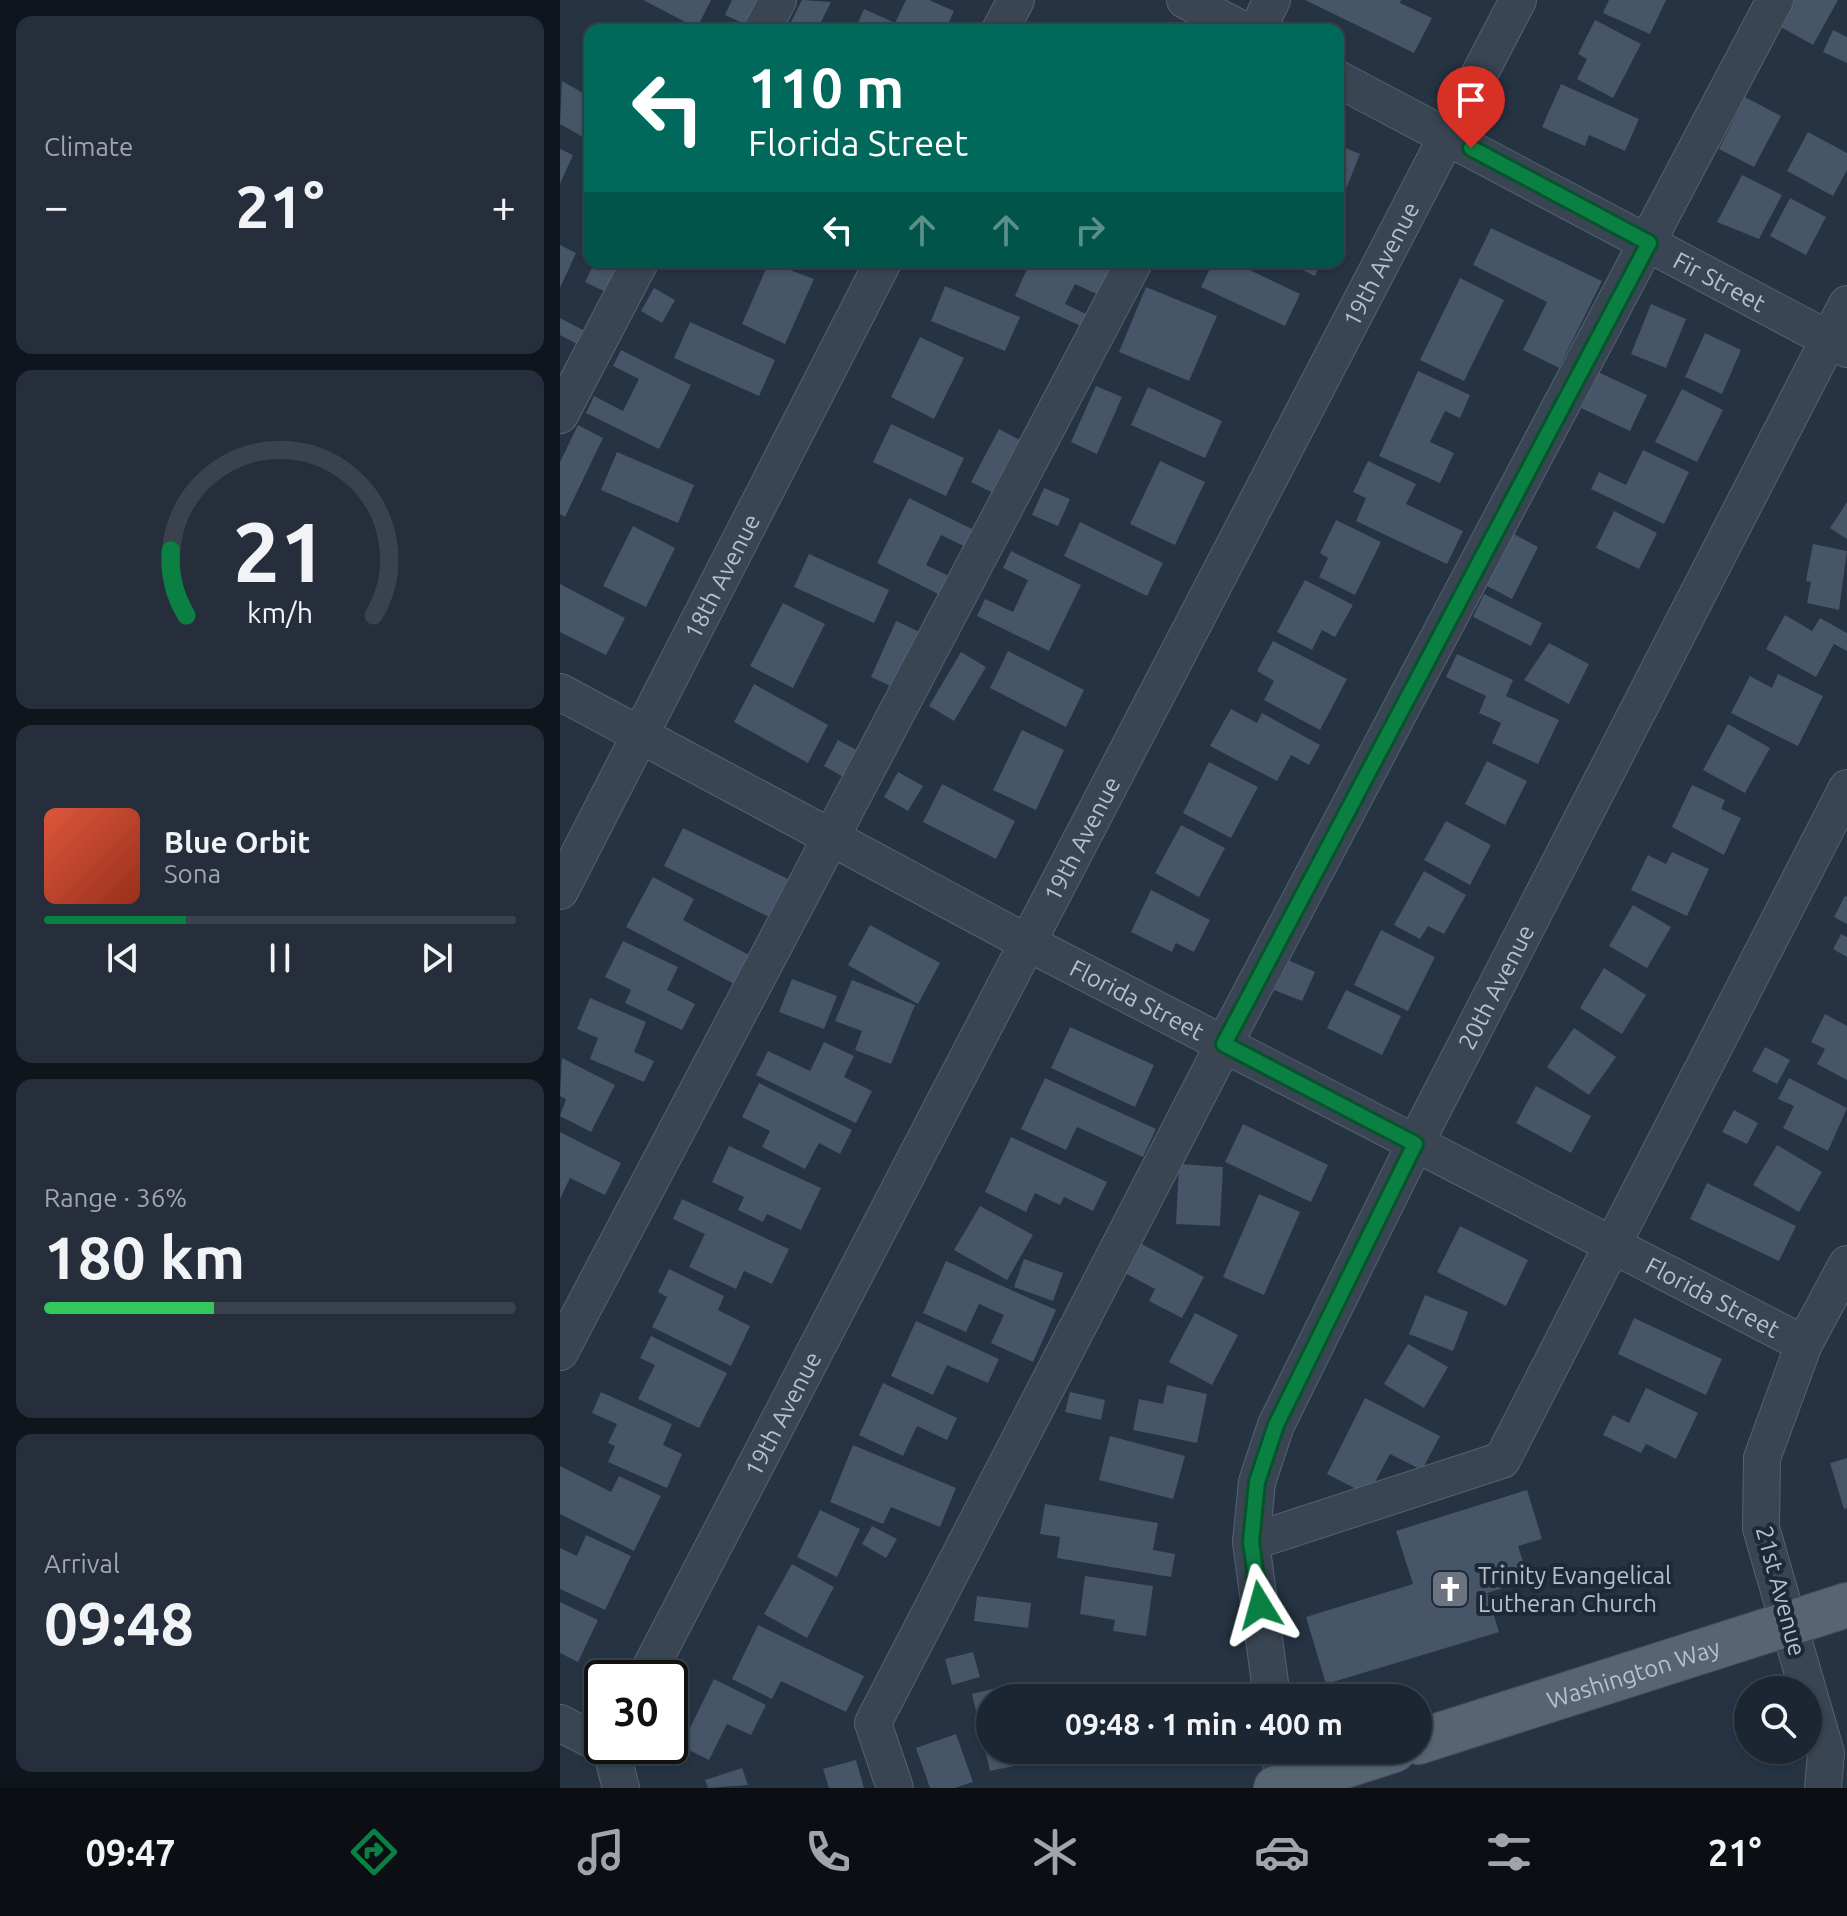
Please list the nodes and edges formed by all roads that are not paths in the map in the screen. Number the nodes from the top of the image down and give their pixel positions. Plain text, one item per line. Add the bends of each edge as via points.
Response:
1 (778, 0) edge
2 (1016, 0) edge
3 (1185, 0) edge
4 (1272, 0) edge
5 (1518, 0) edge
6 (1775, 0) edge
7 (765, 24) edge
8 (1003, 24) edge
9 (1231, 24) edge
10 (1260, 24) edge
11 (1344, 82) edge
12 (1446, 135) junction
13 (1649, 243) junction
14 (637, 268) edge
15 (880, 268) edge
16 (1131, 268) edge
17 (1847, 304) edge
18 (1838, 344) edge
19 (560, 415) edge
20 (560, 692) edge
21 (643, 735) junction
22 (1847, 788) edge
23 (831, 837) junction
24 (560, 891) edge
25 (1026, 942) junction
26 (1224, 1044) junction
27 (1415, 1144) junction
28 (1613, 1245) junction
29 (1847, 1264) edge
30 (1804, 1344) junction
31 (560, 1352) edge
32 (1251, 1542) junction
33 (1847, 1605) edge
34 (1787, 1623) junction
35 (654, 1660) edge
36 (1270, 1684) edge
37 (560, 1723) edge
38 (584, 1736) edge
39 (1432, 1737) edge
40 (612, 1764) edge
41 (1338, 1764) edge
42 (1281, 1778) edge
43 (621, 1788) edge
44 (895, 1788) edge
45 (1823, 1788) edge

1 - 7 street
2 - 8 street
3 - 9 street
4 - 10 street
5 - 12 street, 19th Avenue
6 - 13 street
11 - 12 street, Fir Street
12 - 13 street, Fir Street
12 - 25 street, 19th Avenue
13 - 18 street, Fir Street
13 - 26 street
14 - 19 street
15 - 21 street, 18th Avenue
16 - 23 street
17 - 18 street, 20th Avenue
18 - 27 street, 20th Avenue
20 - 21 street, Florida Street
21 - 23 street, Florida Street
21 - 24 street, 18th Avenue
22 - 28 street
23 - 25 street, Florida Street
23 - 31 street
25 - 26 street, Florida Street
25 - 35 street, 19th Avenue
26 - 27 street, Florida Street
26 - 44 street via 873,1723
27 - 28 street, Florida Street
27 - 32 street, 20th Avenue via 1276,1425 1257,1482
28 - 30 street, Florida Street
28 - 32 street via 1502,1460
29 - 30 street, 21st Avenue
30 - 34 street, 21st Avenue via 1762,1458 1761,1528
32 - 36 street, 20th Avenue
33 - 34 main road, Washington Way
34 - 39 main road, Washington Way
34 - 45 street, 21st Avenue via 1826,1753
37 - 38 street
40 - 43 street
41 - 42 main road

